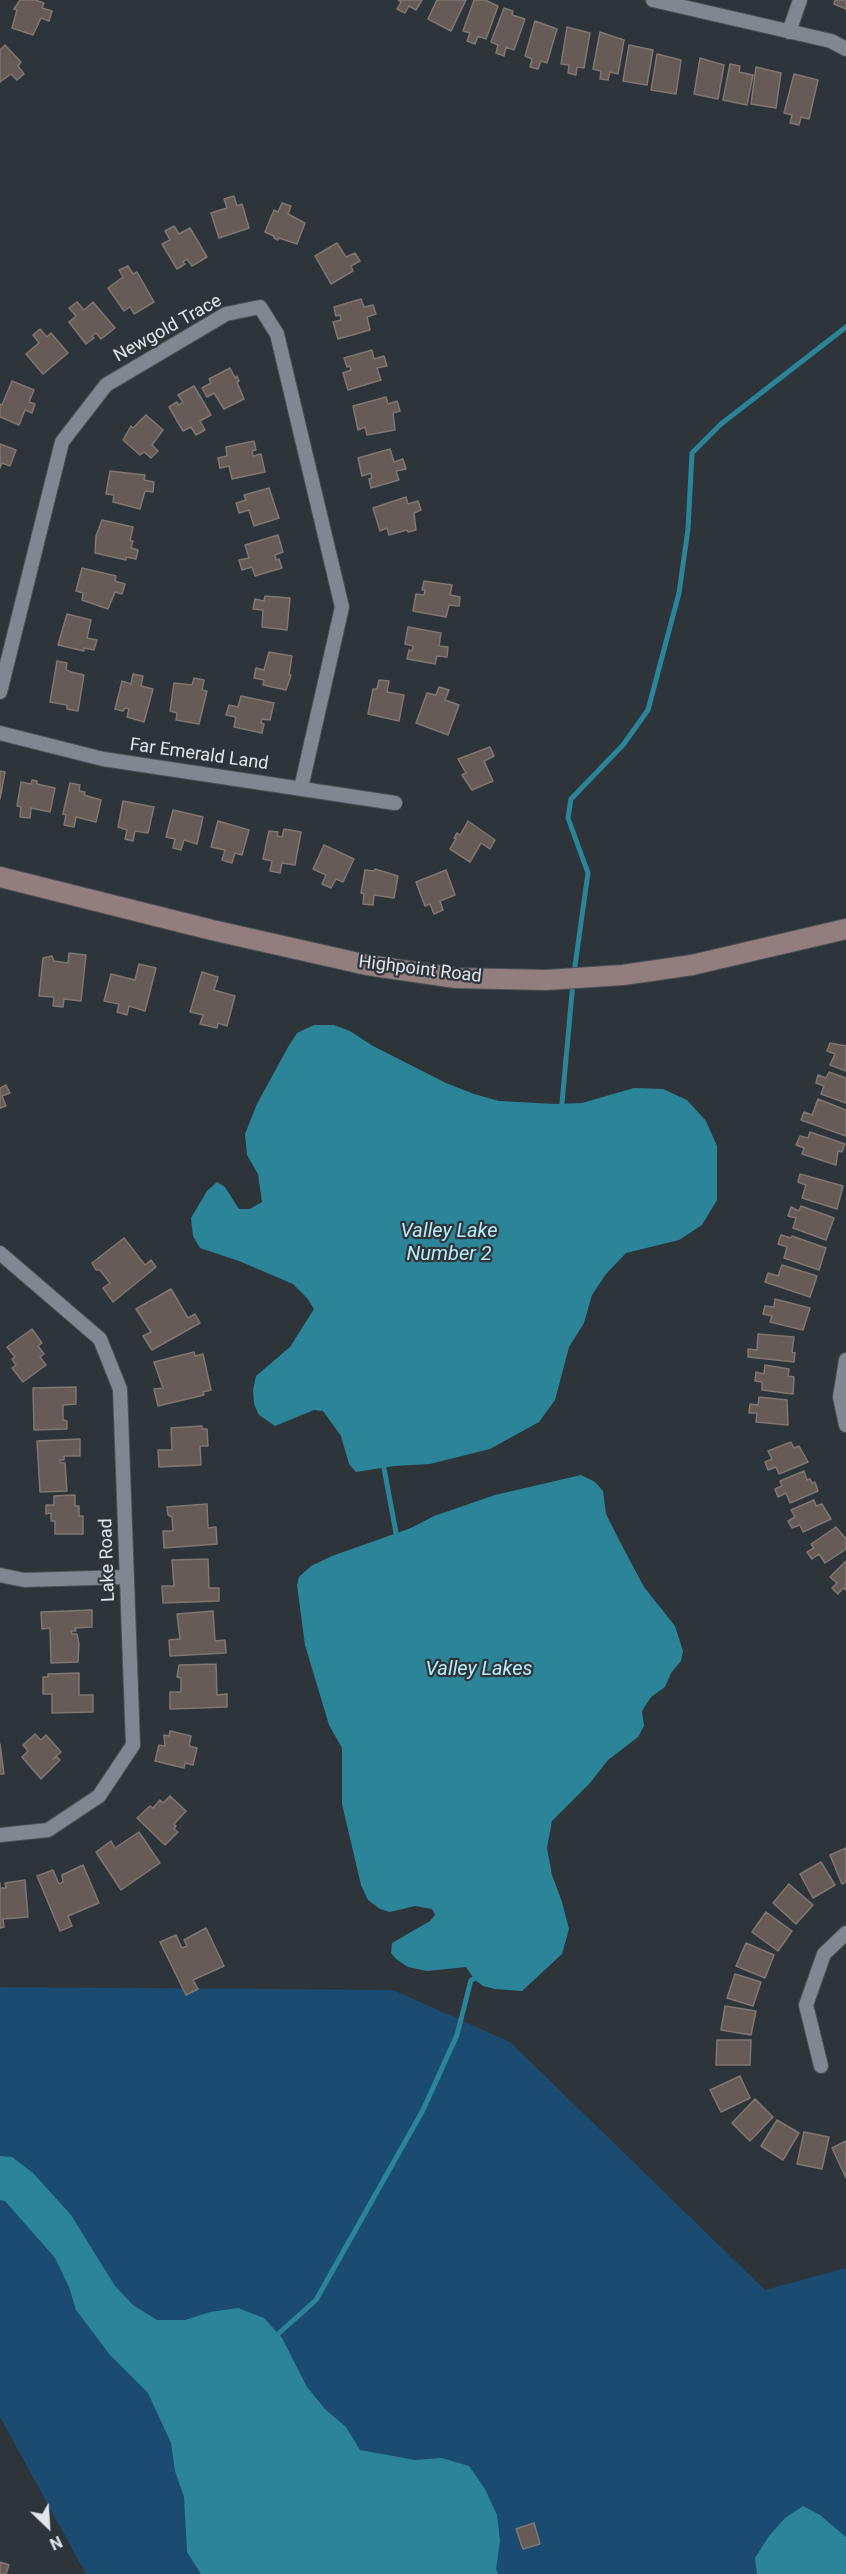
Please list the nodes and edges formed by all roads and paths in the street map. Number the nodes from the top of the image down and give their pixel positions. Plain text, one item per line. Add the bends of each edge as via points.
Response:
1 (654, 0) edge
2 (800, 0) edge
3 (789, 32) junction
4 (846, 49) edge
5 (0, 692) edge
6 (0, 734) edge
7 (301, 788) junction
8 (395, 803) dead end
9 (0, 877) edge
10 (846, 929) edge
11 (0, 1253) edge
12 (846, 1360) edge
13 (846, 1425) edge
14 (0, 1575) edge
15 (127, 1577) junction
16 (0, 1835) edge
17 (846, 1933) edge
18 (821, 2066) dead end

1 - 3 street
2 - 3 street
3 - 4 street via 831,41
5 - 7 street, Newgold Trace via 62,442 106,385 226,314 260,307 277,334 342,607
6 - 7 street, Far Emerald Land via 103,759
7 - 8 street, Far Emerald Land
9 - 10 street, Highpoint Road via 367,965 456,978 546,980 623,975 692,964
11 - 15 street, Lake Road via 100,1340 120,1389
12 - 13 street via 840,1397
14 - 15 street via 24,1580
15 - 16 street, Lake Road via 133,1745 99,1796 48,1830
17 - 18 street via 824,1954 806,2005

